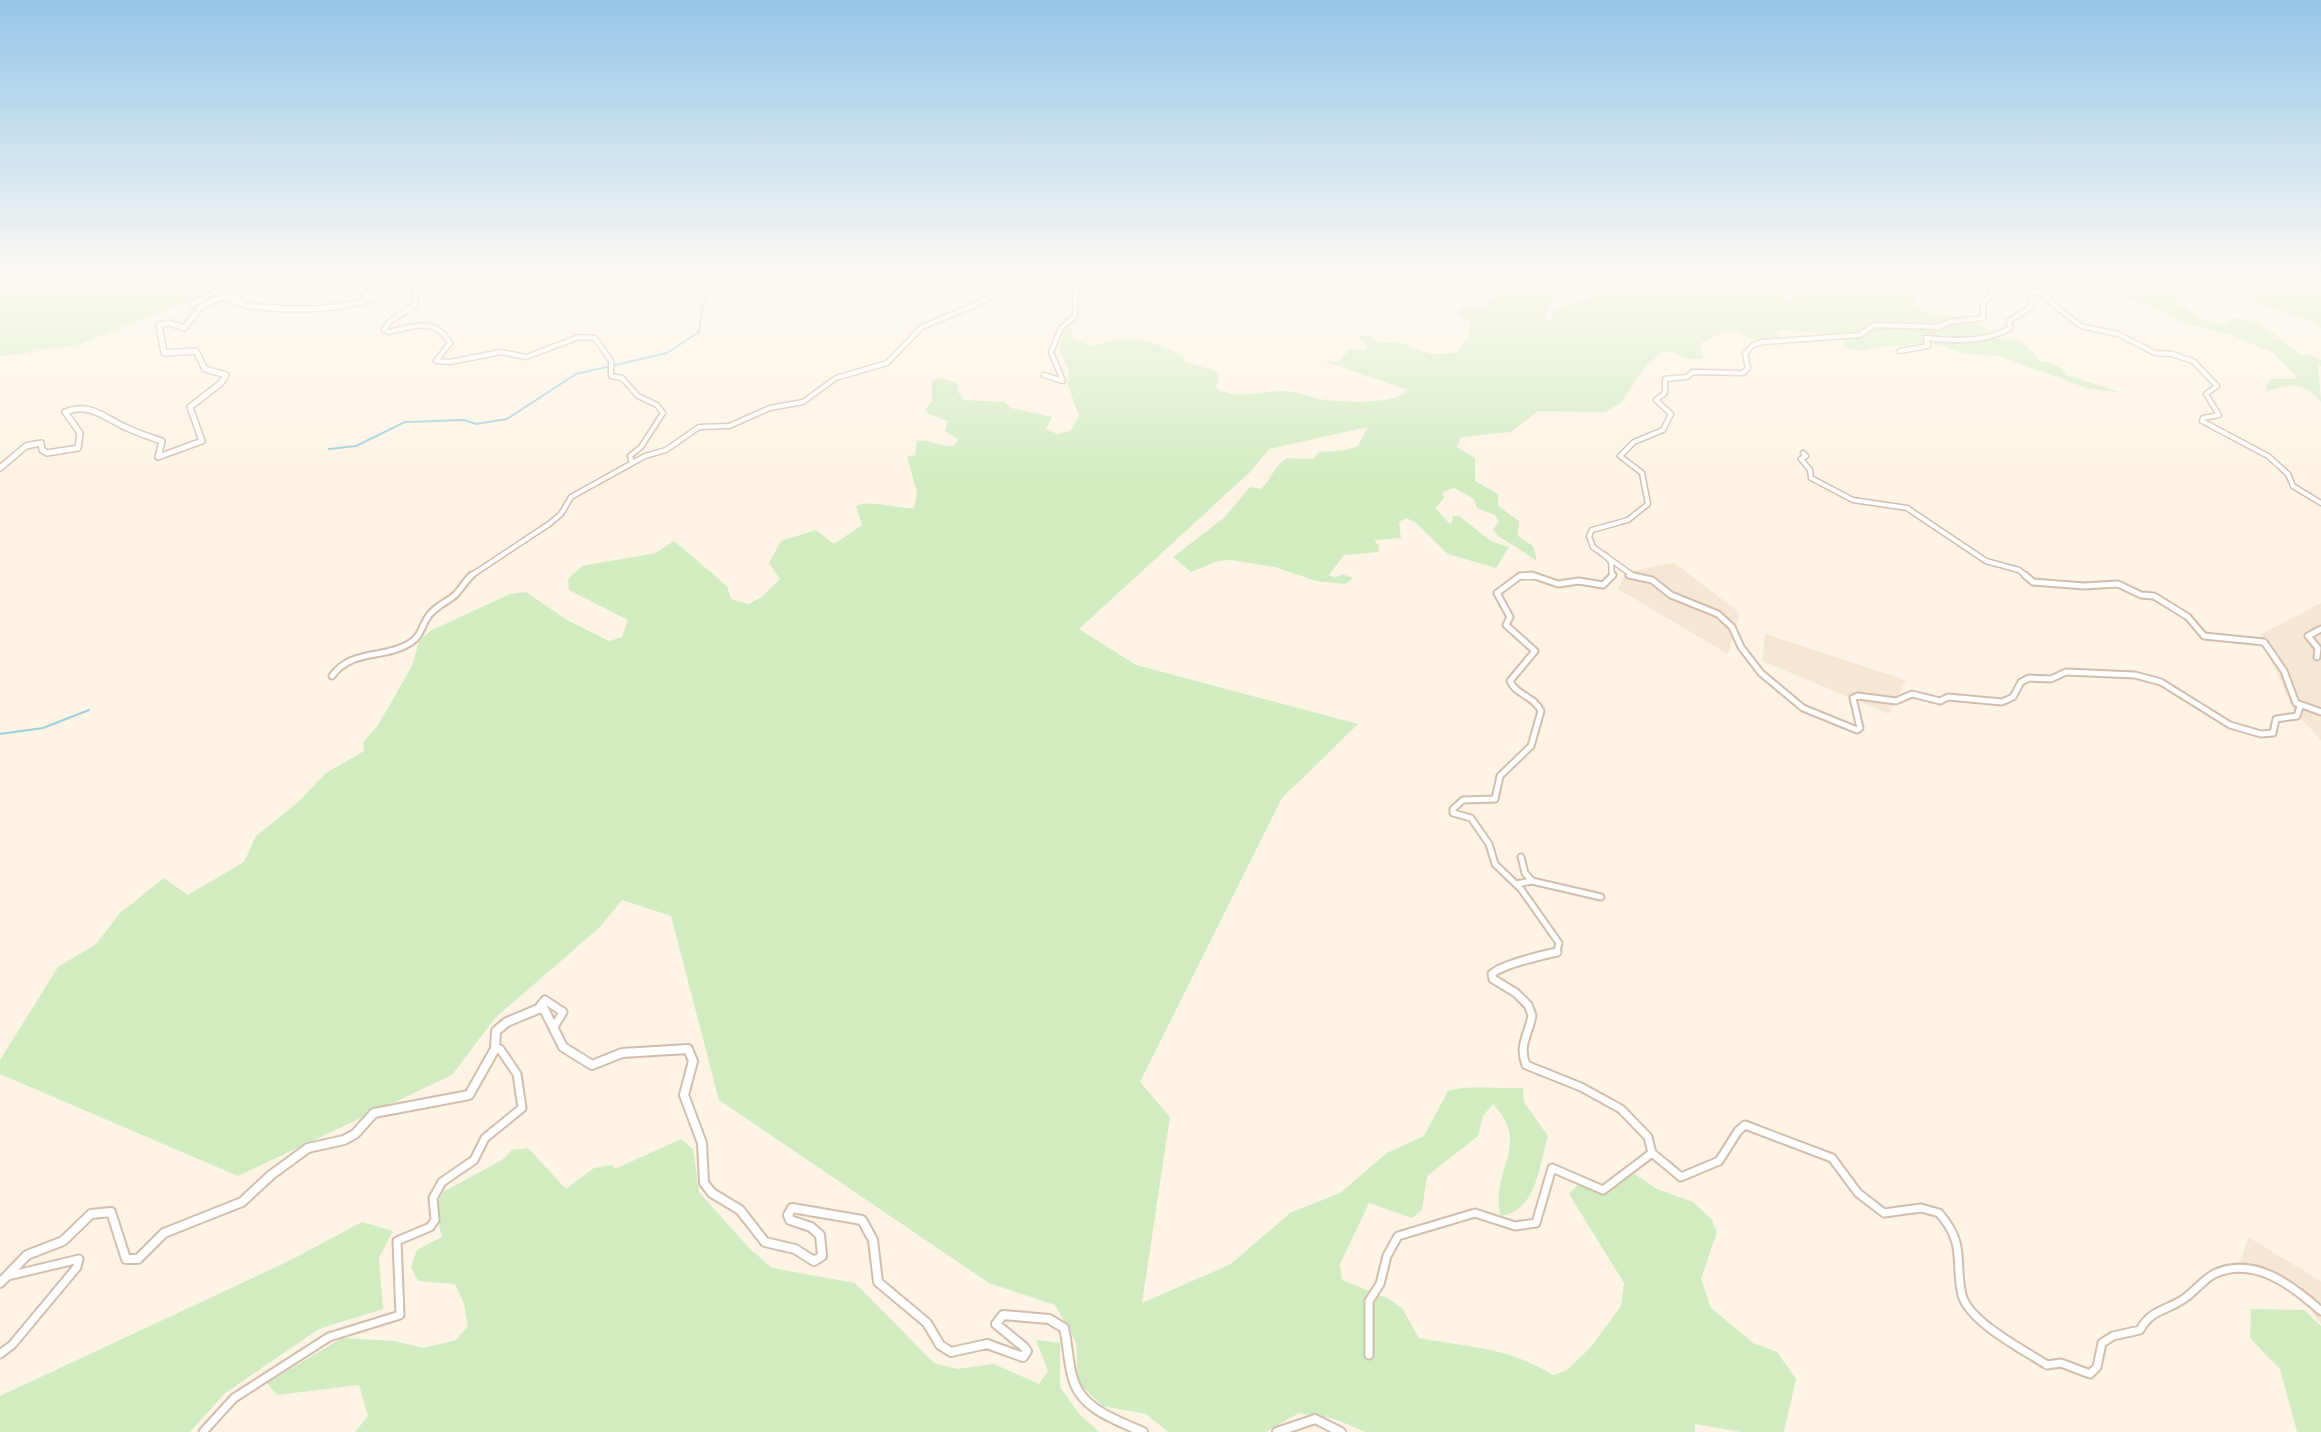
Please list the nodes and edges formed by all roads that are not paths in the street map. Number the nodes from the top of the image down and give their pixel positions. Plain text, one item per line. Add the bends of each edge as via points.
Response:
1 (162, 346) edge
2 (448, 346) edge
3 (556, 346) edge
4 (600, 346) edge
5 (901, 346) edge
6 (1054, 346) edge
7 (1752, 346) edge
8 (1928, 346) edge
9 (2141, 346) edge
10 (1900, 351) dead end
11 (1044, 375) dead end
12 (1803, 453) dead end
13 (632, 463) junction
14 (0, 468) edge
15 (2321, 503) edge
16 (1605, 555) junction
17 (2321, 629) edge
18 (2320, 648) edge
19 (2317, 657) dead end
20 (332, 676) dead end
21 (2300, 707) junction
22 (2321, 712) edge
23 (1521, 857) dead end
24 (1532, 881) junction
25 (1516, 884) junction
26 (1601, 897) dead end
27 (540, 1007) junction
28 (554, 1027) junction
29 (495, 1049) junction
30 (1652, 1153) junction
31 (8, 1276) junction
32 (0, 1283) edge
33 (2321, 1311) edge
34 (0, 1354) edge
35 (1369, 1355) dead end
36 (203, 1432) edge
37 (1143, 1432) edge
38 (1277, 1432) edge
39 (1341, 1432) edge

1 - 14 street via 164,353 196,351 205,369 226,375 190,407 202,441 158,457 162,441 103,411 72,408 65,412 79,428 78,448 47,453 41,443 32,443
2 - 3 street via 436,361 501,352 526,357
4 - 13 street via 611,361 611,376 622,378 663,413 630,456
5 - 13 street via 887,363 836,378 803,402 770,408 723,427 699,427 666,450
6 - 11 street via 1051,352 1063,381
7 - 16 street via 1745,354 1748,368 1743,373 1693,372 1665,379 1665,393 1656,400 1671,414 1663,430 1634,442 1620,456 1642,473 1648,504 1628,520 1592,530 1593,547
8 - 10 street
9 - 15 street via 2193,361 2217,384 2206,394 2219,415 2202,421 2281,463 2293,486
12 - 21 street via 1811,478 1863,502 1900,504 1986,561 2019,570 2033,582 2118,584 2154,596 2188,617 2204,636 2264,642
13 - 20 street via 571,497 549,524 466,579 429,614 413,641 340,665
16 - 21 street via 1630,576 1652,580 1671,595 1718,614 1779,690 1803,708 1857,730 1853,698 1858,696 1896,701 1912,694 1940,701 1948,697 2002,702 2029,678 2051,679 2066,672 2151,678 2230,725 2261,734 2273,733 2276,719 2297,716
16 - 25 street via 1613,576 1603,585 1558,584 1532,575 1520,576 1497,593 1510,617 1506,625 1535,651 1510,681 1541,711 1531,746 1500,776 1495,799 1463,800 1453,813 1471,818 1495,864
17 - 18 street via 2308,636
18 - 19 street
21 - 22 street
23 - 24 street
24 - 25 street
24 - 26 street
25 - 30 street via 1559,943 1557,952 1492,974 1531,1007 1521,1057 1526,1065 1627,1111 1643,1125
27 - 28 street
27 - 28 street via 545,1000 563,1012
27 - 29 street via 500,1027
28 - 37 street via 563,1047 592,1065 622,1053 685,1048 691,1052 684,1095 702,1143 702,1178 710,1191 740,1210 765,1242 795,1249 814,1261 822,1256 824,1242 809,1225 790,1220 792,1208 862,1220 873,1235 878,1282 927,1323 940,1345 951,1352 987,1344 1023,1357 1023,1344 1000,1329 998,1318 1049,1319 1064,1328 1074,1382 1088,1402
29 - 31 street via 469,1095 374,1113 355,1134 308,1148 242,1202 164,1233 138,1259 126,1259 115,1216 103,1210 81,1220 57,1245 23,1258
29 - 36 street via 512,1064 522,1108 485,1138 474,1160 442,1182 433,1198 435,1220 430,1227 397,1241 400,1315 329,1337 234,1398
30 - 33 street via 1681,1177 1702,1172 1723,1157 1745,1125 1832,1158 1858,1193 1884,1213 1921,1208 1939,1213 1960,1252 1962,1297 1985,1325 2047,1365 2061,1363 2090,1374 2097,1367 2102,1343 2140,1330 2158,1307 2176,1304 2214,1273 2232,1268 2279,1278
30 - 35 street via 1603,1190 1552,1168 1536,1223 1515,1226 1475,1213 1398,1236 1369,1301
31 - 32 street
31 - 34 street via 79,1259
38 - 39 street via 1315,1419

